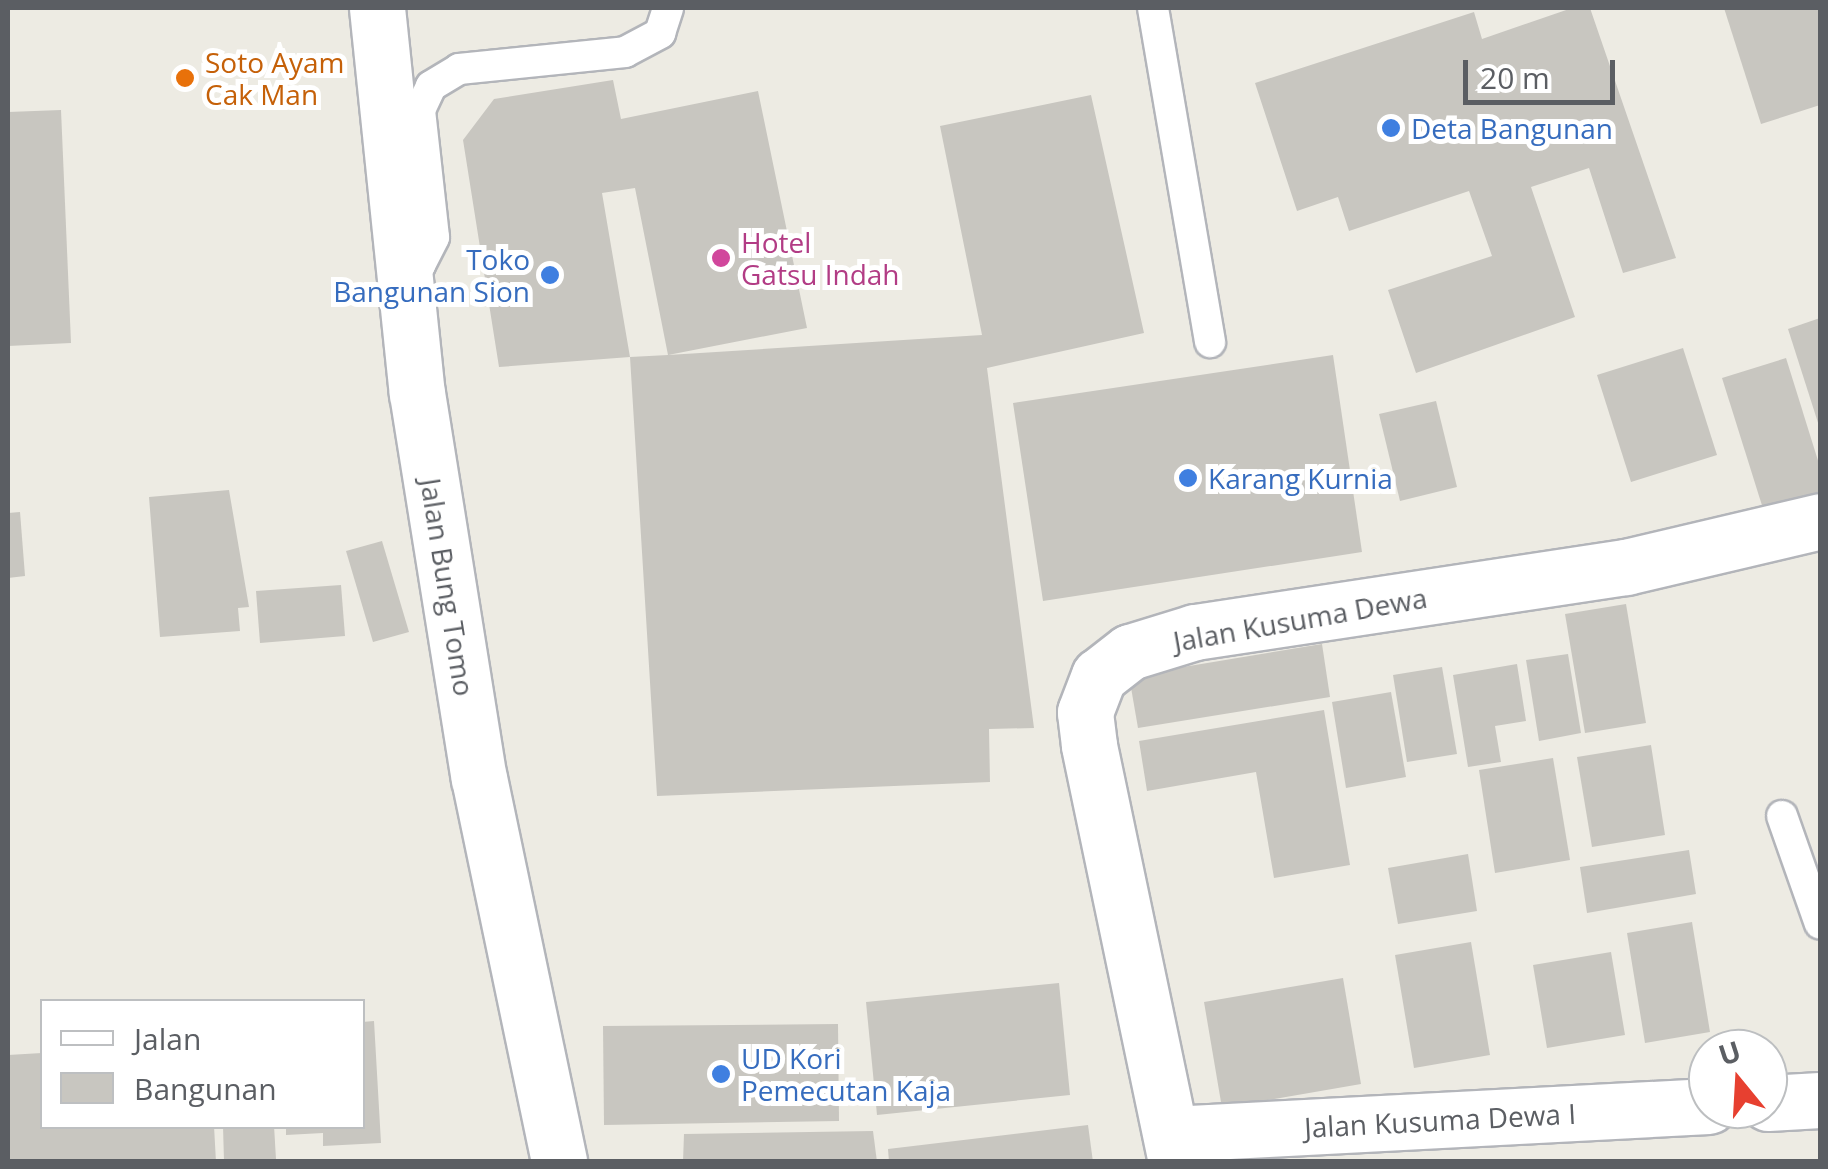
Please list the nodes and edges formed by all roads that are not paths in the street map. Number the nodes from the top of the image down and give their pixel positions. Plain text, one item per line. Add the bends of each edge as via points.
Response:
1 (377, 8) edge
2 (668, 8) edge
3 (1153, 8) edge
4 (400, 272) junction
5 (1210, 342) dead end
6 (1820, 521) edge
7 (1782, 816) dead end
8 (1820, 924) edge
9 (1820, 1100) edge
10 (1788, 1101) edge
11 (1688, 1108) edge
12 (1174, 1148) edge
13 (559, 1162) edge

1 - 4 street, Jalan Bung Tomo
2 - 4 lane via 660,33 625,52 459,69 431,86 420,110 434,237 420,265
3 - 5 lane
4 - 13 street, Jalan Bung Tomo via 479,778
6 - 12 street, Jalan Kusuma Dewa via 1626,567 1196,632 1130,652 1099,676 1085,712 1089,745
7 - 8 lane
9 - 10 street
11 - 12 street, Jalan Kusuma Dewa I

